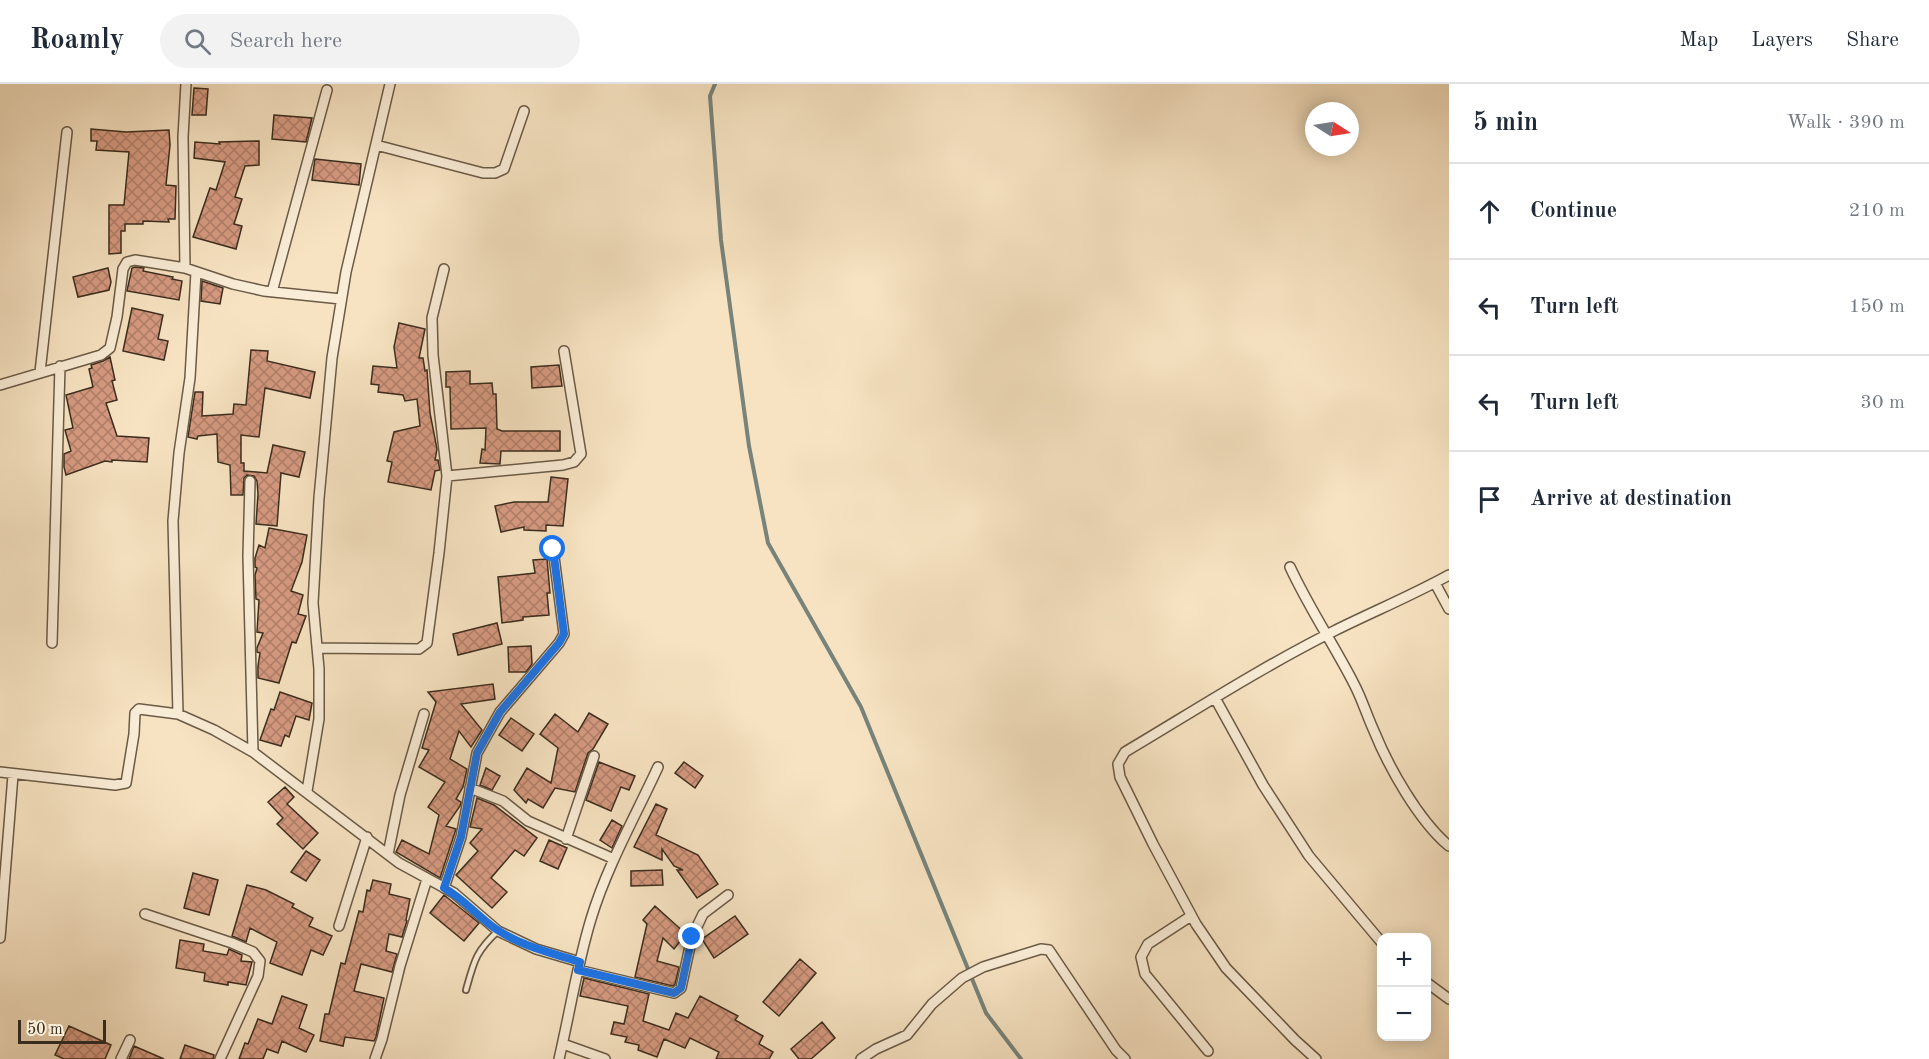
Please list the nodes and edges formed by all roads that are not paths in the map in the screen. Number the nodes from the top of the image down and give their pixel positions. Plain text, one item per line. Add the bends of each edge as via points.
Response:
1 (186, 84) edge
2 (390, 84) edge
3 (327, 90) dead end
4 (524, 111) dead end
5 (67, 132) dead end
6 (376, 146) junction
7 (185, 268) junction
8 (444, 269) dead end
9 (196, 272) junction
10 (272, 292) junction
11 (341, 299) junction
12 (564, 351) dead end
13 (60, 366) junction
14 (40, 372) junction
15 (0, 385) edge
16 (447, 476) junction
17 (250, 481) dead end
18 (553, 549) dead end
19 (1290, 567) dead end
20 (1449, 575) edge
21 (1435, 583) junction
22 (1449, 609) edge
23 (1328, 635) junction
24 (52, 644) dead end
25 (317, 648) junction
26 (1215, 698) junction
27 (178, 714) junction
28 (424, 714) dead end
29 (254, 752) junction
30 (594, 756) dead end
31 (658, 766) dead end
32 (0, 772) edge
33 (13, 775) junction
34 (470, 788) junction
35 (307, 791) junction
36 (367, 837) junction
37 (566, 839) junction
38 (1449, 846) edge
39 (388, 854) junction
40 (614, 859) junction
41 (427, 879) junction
42 (444, 888) junction
43 (728, 895) dead end
44 (145, 914) dead end
45 (1191, 915) junction
46 (339, 926) dead end
47 (498, 931) junction
48 (1377, 937) edge
49 (0, 938) edge
50 (579, 966) junction
51 (1431, 986) edge
52 (466, 990) dead end
53 (1449, 999) edge
54 (130, 1041) dead end
55 (563, 1044) junction
56 (1208, 1051) dead end
57 (121, 1059) edge
58 (220, 1059) edge
59 (375, 1059) edge
60 (559, 1059) edge
61 (605, 1059) edge
62 (861, 1059) edge
63 (1125, 1059) edge
64 (1316, 1059) edge

1 - 7 street
2 - 6 street
3 - 10 street
4 - 6 street via 504,169 495,173
5 - 14 street
6 - 11 street
7 - 9 street
7 - 13 street via 128,262 123,269 110,348 101,355
8 - 16 street via 432,318 432,345
9 - 10 street
9 - 27 street via 190,378 173,521
10 - 11 street
11 - 25 street via 319,498 313,603
12 - 16 street via 581,454 574,462
13 - 14 street
13 - 24 street
14 - 15 street
16 - 25 street via 427,642 418,649
17 - 29 street via 248,556
18 - 34 street via 564,634 500,712 477,753
19 - 23 street via 1306,602
20 - 21 street
21 - 22 street
21 - 23 street
23 - 26 street
23 - 38 street via 1399,782
25 - 35 street via 319,719
26 - 45 street via 1125,753 1118,764 1124,786
26 - 48 street via 1263,785 1309,856
27 - 29 street
27 - 33 street via 139,709 135,713 126,783
28 - 39 street via 400,795
29 - 35 street
30 - 37 street
31 - 40 street
32 - 33 street
33 - 49 street
34 - 37 street via 502,801 528,821
34 - 42 street via 461,837
35 - 36 street
36 - 39 street
36 - 46 street
37 - 40 street
39 - 41 street
40 - 50 street
41 - 42 street
41 - 59 street
42 - 47 street
43 - 50 street via 703,914 692,937 681,988 674,993
44 - 58 street via 232,943 253,952 260,961 258,976
45 - 56 street via 1148,944 1141,957 1145,974
45 - 64 street via 1226,968
47 - 50 street
47 - 52 lane via 474,959
50 - 55 street
51 - 53 street
54 - 57 street
55 - 60 street
55 - 61 street
62 - 63 street via 907,1035 932,1004 962,978 983,967 1041,950 1049,950

